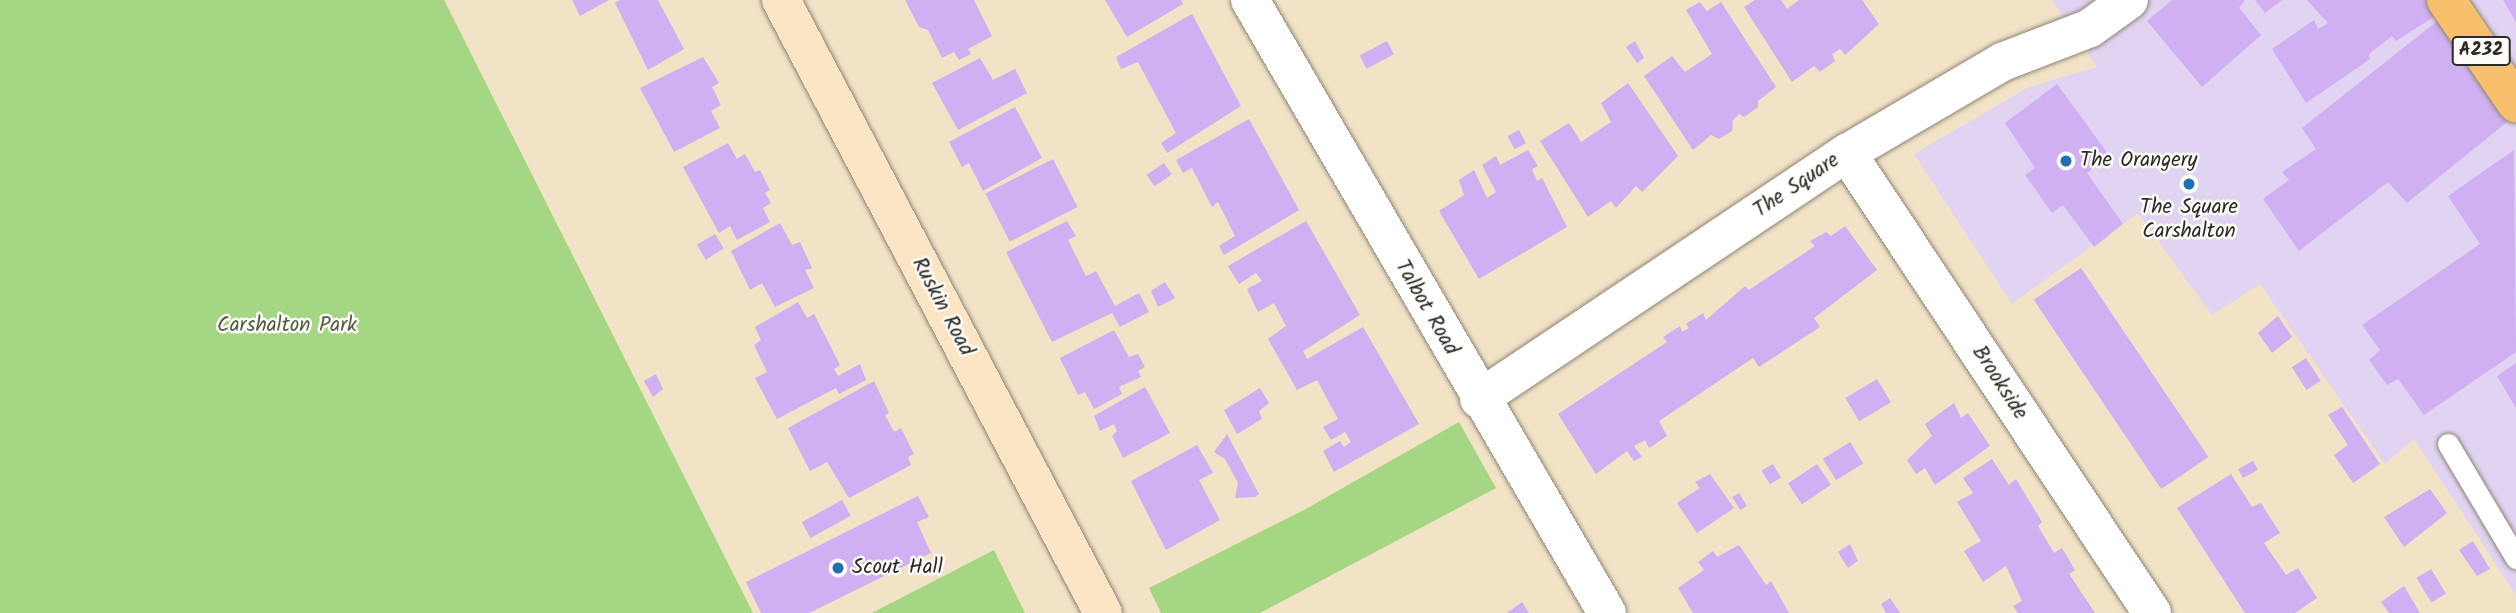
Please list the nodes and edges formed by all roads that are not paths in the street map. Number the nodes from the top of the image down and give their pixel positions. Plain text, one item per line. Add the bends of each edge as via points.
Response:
1 (781, 0) edge
2 (1250, 0) edge
3 (2129, 0) edge
4 (2446, 0) edge
5 (2516, 103) edge
6 (1847, 153) junction
7 (1479, 399) junction
8 (2448, 444) dead end
9 (2516, 558) edge
10 (1103, 613) edge
11 (1607, 613) edge
12 (2152, 613) edge

1 - 10 main road, Ruskin Road
2 - 7 street, Talbot Road
3 - 6 street, The Square via 2090,28 2002,62
4 - 5 highway, A232
6 - 7 street, The Square
6 - 12 street, Brookside
7 - 11 street, Talbot Road
8 - 9 lane

